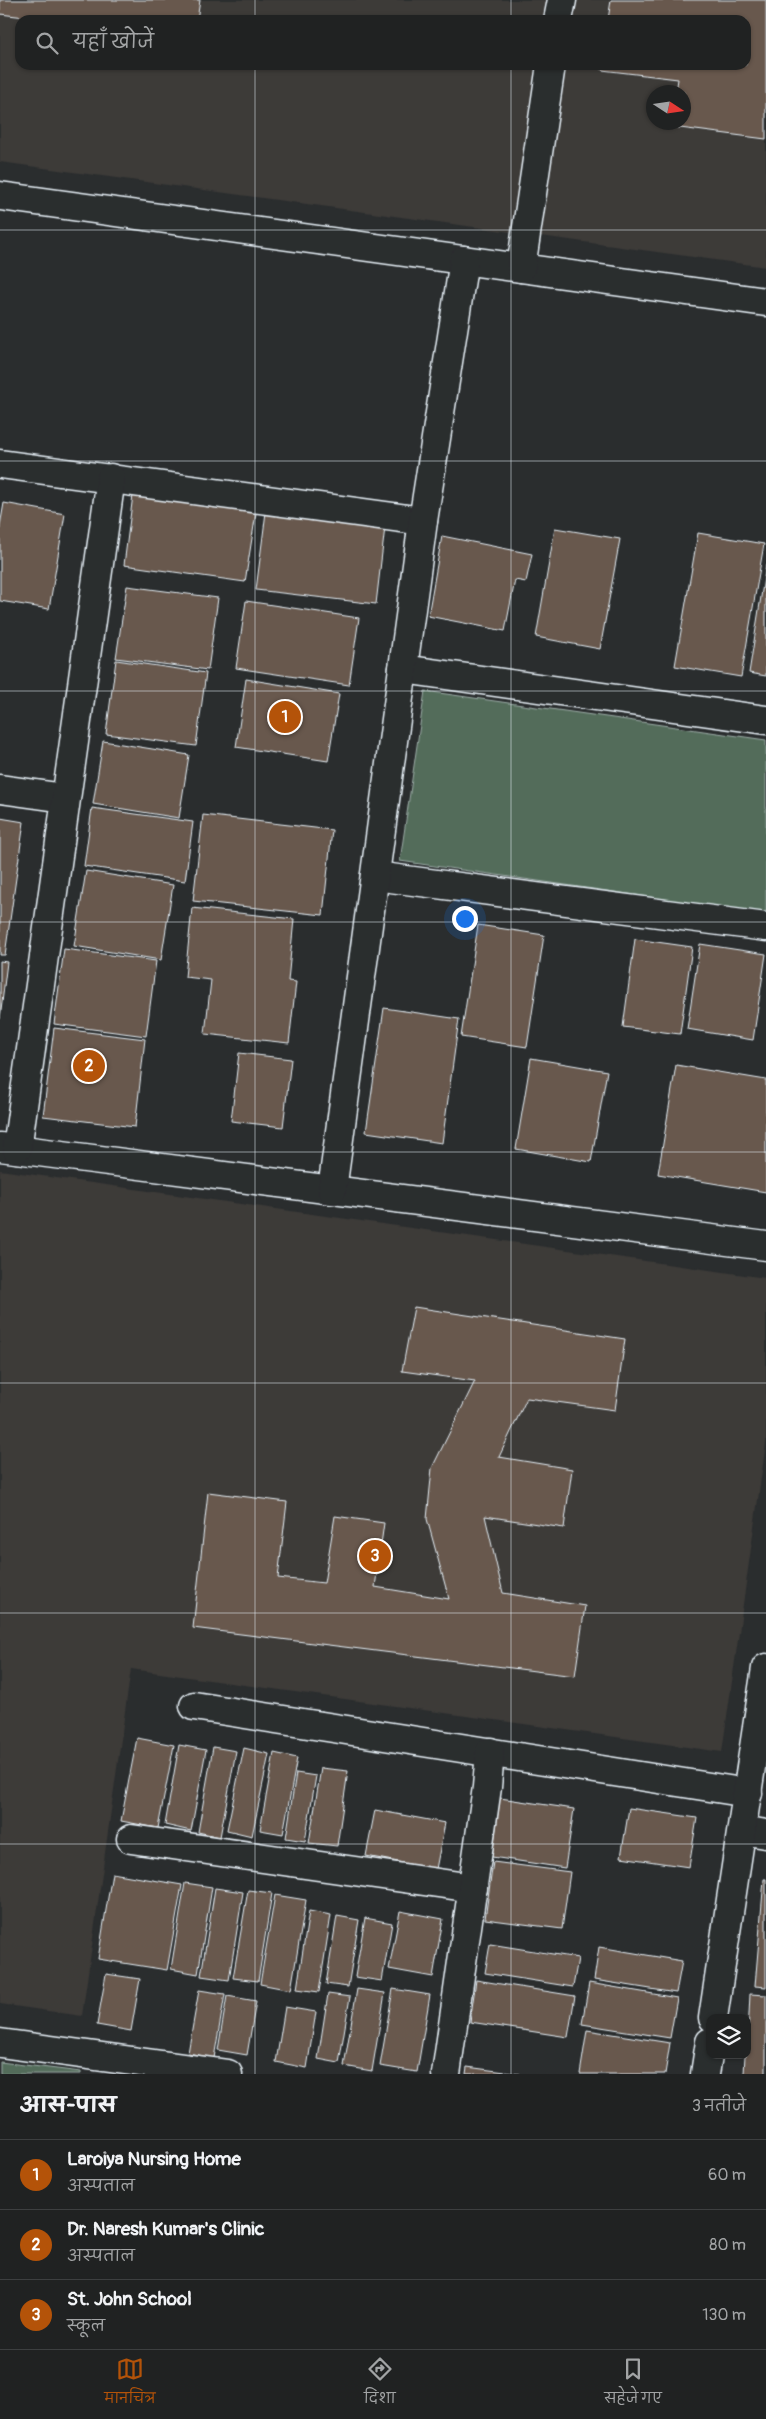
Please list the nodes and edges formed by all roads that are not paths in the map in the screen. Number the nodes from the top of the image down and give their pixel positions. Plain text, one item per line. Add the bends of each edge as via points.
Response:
1 (562, 0) edge
2 (559, 15) edge
3 (551, 70) edge
4 (0, 196) edge
5 (464, 260) junction
6 (521, 268) junction
7 (766, 302) edge
8 (0, 464) edge
9 (111, 478) junction
10 (423, 521) junction
11 (403, 669) junction
12 (766, 720) edge
13 (0, 789) edge
14 (65, 798) junction
15 (375, 876) junction
16 (766, 927) edge
17 (8, 1148) edge
18 (332, 1190) junction
19 (766, 1246) edge
20 (766, 1668) edge
21 (194, 1706) dead end
22 (490, 1752) junction
23 (748, 1793) junction
24 (754, 1832) edge
25 (131, 1839) dead end
26 (473, 1888) junction
27 (714, 2014) edge
28 (0, 2042) edge
29 (707, 2059) edge
30 (228, 2074) edge
31 (446, 2074) edge
32 (705, 2074) edge

1 - 2 street
3 - 6 street
4 - 5 street
5 - 6 street
5 - 10 street
6 - 7 street
8 - 9 street
9 - 10 street
9 - 14 street
10 - 11 street
11 - 12 street
11 - 15 street
13 - 14 street
14 - 17 street
15 - 16 street
15 - 18 street
17 - 18 street
18 - 19 street
20 - 23 street
21 - 22 street
22 - 23 street
22 - 26 street
23 - 24 street
24 - 27 street
25 - 26 street
26 - 31 street
28 - 30 street
29 - 32 street

